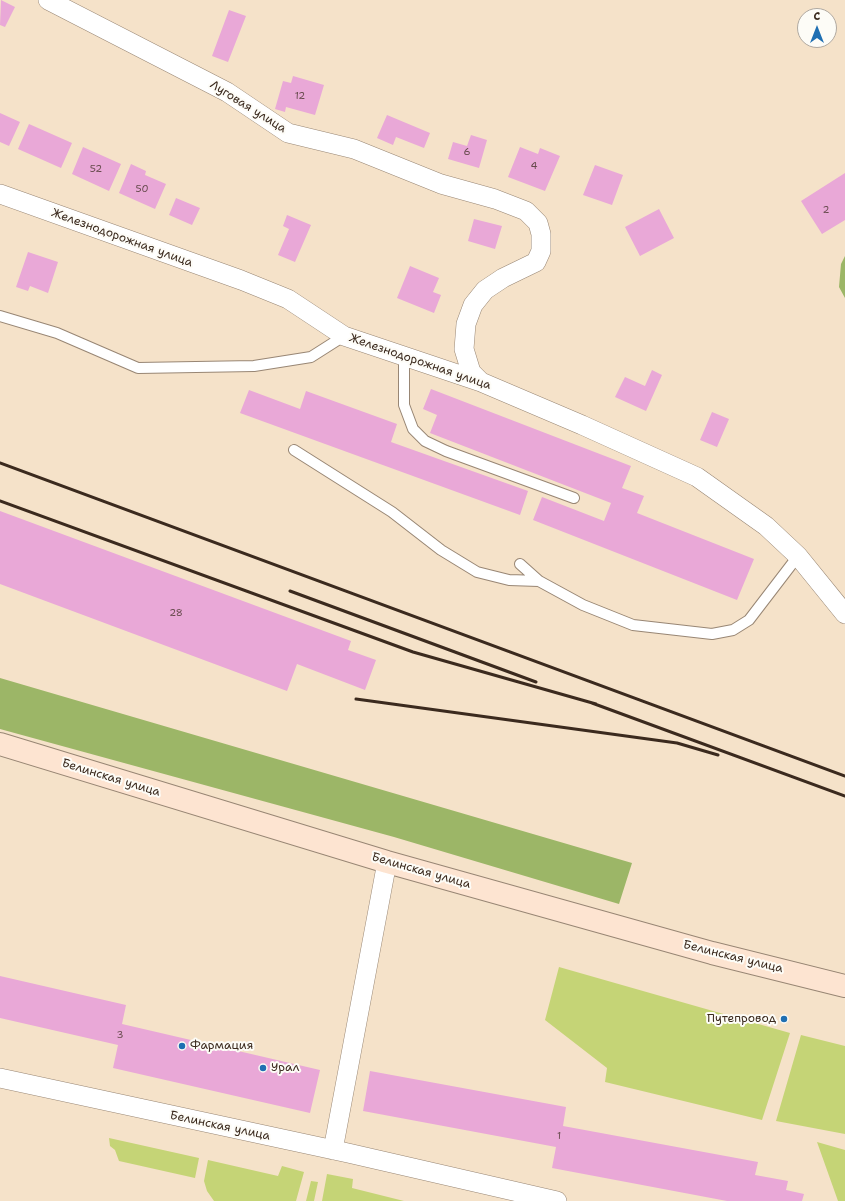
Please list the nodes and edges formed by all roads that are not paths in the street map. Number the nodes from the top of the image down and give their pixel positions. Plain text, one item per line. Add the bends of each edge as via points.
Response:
1 (48, 0) edge
2 (0, 194) edge
3 (0, 316) edge
4 (344, 336) junction
5 (404, 357) junction
6 (482, 382) junction
7 (294, 450) dead end
8 (574, 498) dead end
9 (798, 556) junction
10 (520, 564) dead end
11 (539, 581) junction
12 (845, 614) edge
13 (0, 744) edge
14 (387, 862) junction
15 (845, 986) edge
16 (0, 1078) edge
17 (333, 1150) junction
18 (557, 1201) edge

1 - 6 street, Луговая улица via 227,92 288,132 354,150 441,184 495,198 526,211 538,223 541,234 541,251 536,262 503,278 486,290 473,306 466,324 464,349 471,372
2 - 4 street, Железнодорожная улица via 288,299
3 - 4 lane via 57,333 138,368 254,366 311,357
4 - 5 street, Железнодорожная улица
5 - 6 street, Железнодорожная улица
5 - 8 lane via 404,405 413,429 425,441
6 - 9 street, Железнодорожная улица via 697,477 766,526
7 - 11 lane via 392,512 441,550 477,572 510,580
9 - 11 lane via 749,620 733,630 712,634 633,624 583,605
9 - 12 street, Железнодорожная улица
10 - 11 lane
13 - 14 main road, Белинская улица
14 - 15 main road, Белинская улица via 712,953
14 - 17 street
16 - 17 street, Белинская улица
17 - 18 street, Белинская улица

